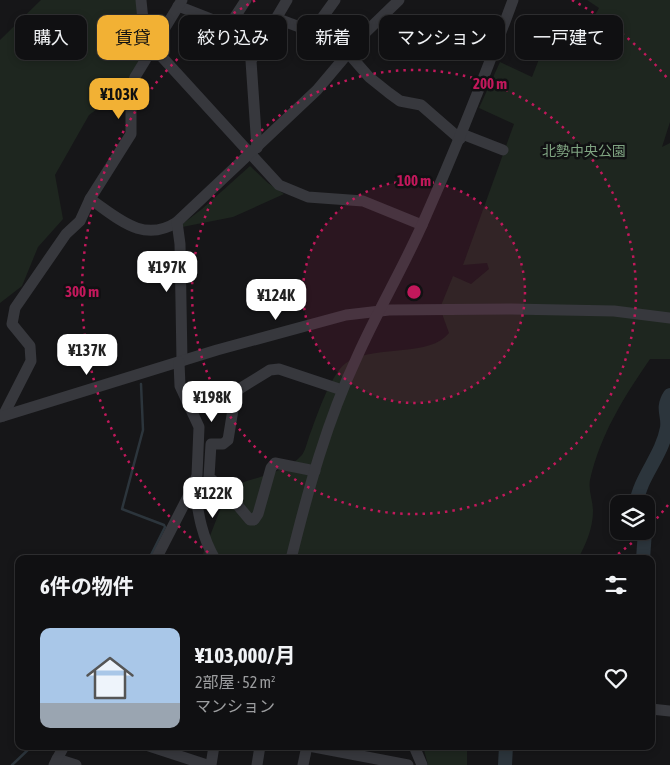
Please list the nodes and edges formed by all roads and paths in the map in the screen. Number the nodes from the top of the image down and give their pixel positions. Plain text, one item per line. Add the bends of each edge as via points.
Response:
1 (141, 0) edge
2 (246, 0) edge
3 (287, 0) edge
4 (336, 0) edge
5 (399, 0) edge
6 (513, 0) edge
7 (180, 3) edge
8 (143, 15) edge
9 (206, 15) edge
10 (236, 15) edge
11 (279, 15) edge
12 (325, 15) edge
13 (169, 22) edge
14 (369, 31) edge
15 (146, 60) edge
16 (165, 60) edge
17 (253, 60) edge
18 (342, 60) edge
19 (354, 60) edge
20 (461, 136) junction
21 (503, 150) dead end
22 (253, 151) junction
23 (90, 199) junction
24 (177, 222) junction
25 (422, 226) junction
26 (379, 312) junction
27 (670, 318) edge
28 (180, 362) junction
29 (342, 390) junction
30 (2, 417) edge
31 (315, 471) junction
32 (194, 485) junction
33 (206, 554) edge
34 (158, 555) edge
35 (292, 555) edge
36 (655, 709) edge
37 (670, 711) edge
38 (62, 750) edge
39 (162, 750) edge
40 (213, 750) edge
41 (259, 750) edge
42 (307, 750) edge
43 (329, 750) edge
44 (416, 750) edge
45 (56, 762) edge
46 (76, 765) edge
47 (209, 765) edge
48 (257, 765) edge
49 (303, 765) edge
50 (408, 765) edge
51 (422, 765) edge

1 - 8 street
2 - 10 street
3 - 11 street
4 - 12 street
5 - 14 street
6 - 20 street
7 - 9 street
7 - 13 street
15 - 23 street via 135,77 132,89 131,134
16 - 22 street
17 - 22 street via 250,70
18 - 22 street via 317,90
19 - 20 street via 400,101 421,105
20 - 21 street
20 - 25 street
22 - 24 street
22 - 25 street via 279,185 293,192 308,197 363,201
23 - 24 street via 138,230 166,229
23 - 30 street via 80,221 66,234 15,308 12,324 30,346 31,361
24 - 28 street via 180,244
25 - 26 street
26 - 27 street via 582,310
26 - 28 street via 346,315
26 - 29 street
28 - 30 street
28 - 32 street via 180,386 199,427
29 - 31 street
29 - 31 street via 279,369 270,370 236,391 228,440 222,444 211,444 209,477 250,520 258,514 272,465 278,463
31 - 35 street
32 - 33 street
32 - 34 street
36 - 37 street
38 - 45 street
39 - 47 street
40 - 47 street
41 - 48 street
42 - 49 street
43 - 50 street
44 - 51 street
45 - 46 street

